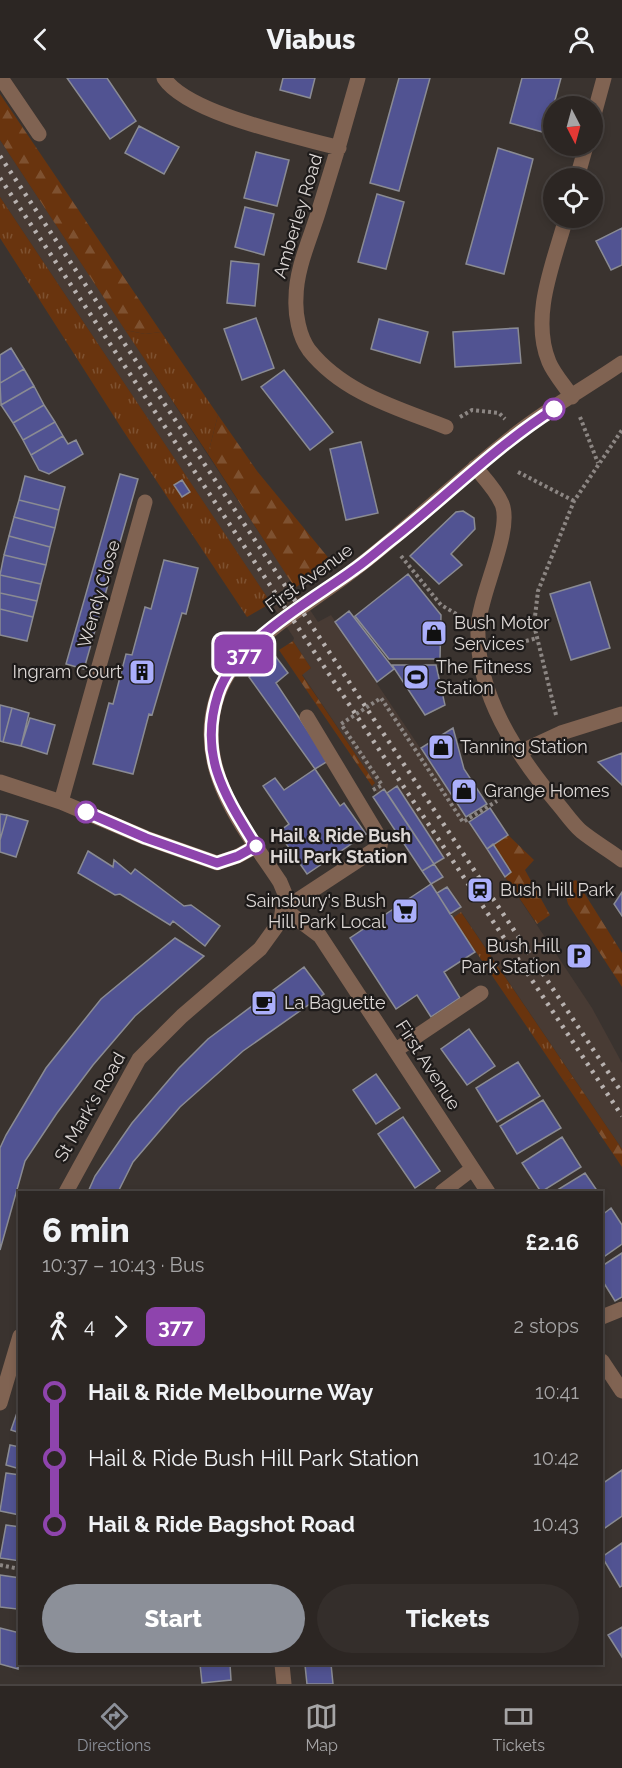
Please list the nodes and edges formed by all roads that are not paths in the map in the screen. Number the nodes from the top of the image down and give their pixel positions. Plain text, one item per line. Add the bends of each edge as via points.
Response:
1 (1, 78) edge
2 (164, 78) edge
3 (358, 78) edge
4 (604, 78) edge
5 (599, 96) edge
6 (39, 134) dead end
7 (339, 148) junction
8 (563, 228) edge
9 (622, 363) edge
10 (572, 397) junction
11 (446, 427) road end
12 (476, 467) junction
13 (145, 502) dead end
14 (622, 714) edge
15 (307, 717) dead end
16 (520, 752) junction
17 (0, 782) edge
18 (61, 802) junction
19 (256, 846) junction
20 (622, 860) edge
21 (284, 909) junction
22 (481, 993) dead end
23 (396, 1050) junction
24 (472, 1169) junction
25 (67, 1191) edge
26 (443, 1191) edge
27 (487, 1191) edge
28 (622, 1309) edge
29 (603, 1317) edge
30 (18, 1343) edge
31 (603, 1362) edge
32 (622, 1391) edge
33 (0, 1403) edge
34 (282, 1665) edge
35 (284, 1684) edge

1 - 6 street
2 - 7 street via 185,99 246,122
3 - 7 street, Amberley Road
4 - 5 street
7 - 11 street, Amberley Road via 303,261 295,296 297,321 308,348 334,375 373,400
8 - 10 street via 545,297 543,341 549,364
9 - 10 street, First Avenue
10 - 12 street, First Avenue via 518,432
12 - 16 street via 503,506 504,522 478,626 479,654 487,689 504,728
12 - 19 street, First Avenue via 398,534 280,622 225,677 212,716 210,738 219,784
13 - 18 street, Wendy Close
14 - 16 street via 561,733
15 - 21 street via 381,840 380,846
16 - 20 street via 580,830
17 - 18 street
18 - 19 street via 217,863
19 - 21 street, First Avenue via 280,882 285,894
21 - 23 street, First Avenue via 320,936
21 - 25 street, St Mark's Road via 281,920 260,949 139,1059
22 - 23 street
23 - 24 street, First Avenue
24 - 26 street
24 - 27 street, First Avenue
28 - 29 street
30 - 33 street
31 - 32 street
34 - 35 street

